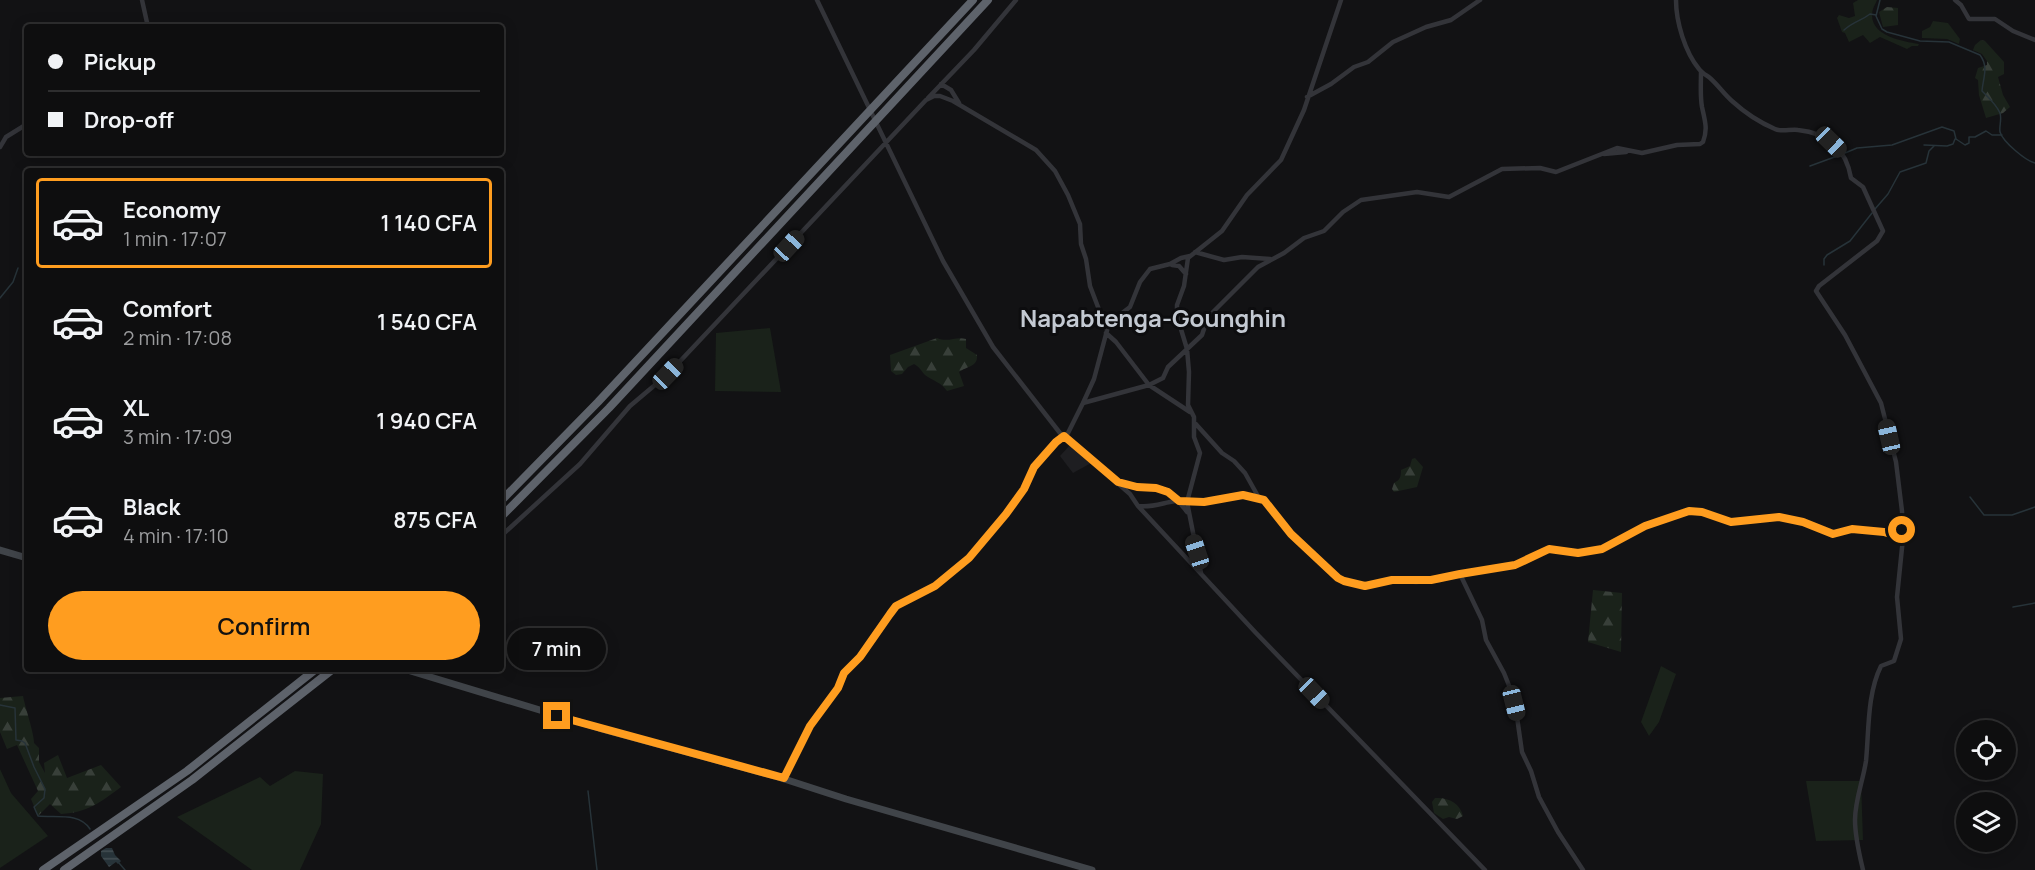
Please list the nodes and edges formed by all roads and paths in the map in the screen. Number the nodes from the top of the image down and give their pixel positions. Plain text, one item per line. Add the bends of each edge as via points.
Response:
1 (142, 0) edge
2 (817, 0) edge
3 (973, 0) edge
4 (988, 0) edge
5 (1016, 0) edge
6 (1341, 0) edge
7 (1480, 0) edge
8 (1675, 0) edge
9 (1955, 0) edge
10 (147, 24) edge
11 (2035, 39) edge
12 (1701, 72) junction
13 (941, 84) junction
14 (1307, 98) junction
15 (926, 100) junction
16 (960, 105) junction
17 (871, 108) junction
18 (876, 119) junction
19 (24, 126) edge
20 (886, 141) junction
21 (0, 147) edge
22 (1195, 252) junction
23 (1190, 256) junction
24 (1272, 259) junction
25 (1170, 264) junction
26 (1186, 274) junction
27 (1106, 331) junction
28 (1187, 349) junction
29 (1149, 385) junction
30 (1083, 403) junction
31 (1190, 412) junction
32 (1194, 422) junction
33 (1064, 436) junction
34 (1118, 482) junction
35 (504, 498) edge
36 (1259, 498) junction
37 (1179, 501) junction
38 (1187, 501) junction
39 (1138, 506) junction
40 (504, 514) edge
41 (1188, 514) junction
42 (504, 533) edge
43 (1903, 538) junction
44 (0, 550) edge
45 (24, 557) edge
46 (1201, 573) junction
47 (1460, 574) junction
48 (312, 672) edge
49 (329, 672) edge
50 (414, 672) edge
51 (784, 778) junction
52 (43, 870) edge
53 (64, 870) edge
54 (1092, 870) edge
55 (1485, 870) edge
56 (1583, 870) edge
57 (1863, 870) edge

1 - 10 street
2 - 17 street
3 - 17 highway
4 - 18 highway
5 - 13 street
6 - 14 street
7 - 14 street via 1450,20 1393,42 1368,62
8 - 12 street via 1690,53
9 - 11 street via 1970,19 1995,19
12 - 24 street via 1706,122 1703,142 1642,153 1617,148 1556,172 1539,168 1502,169 1449,197 1418,192 1361,200 1322,232 1304,238
12 - 43 street via 1733,102 1777,130 1812,132 1831,142 1848,162 1851,178 1863,187 1883,231 1877,241 1816,291 1845,335 1883,408 1896,462
13 - 15 street
13 - 16 street via 951,90
14 - 22 street via 1281,160 1247,195 1222,231
15 - 16 street via 940,96
15 - 20 street
16 - 27 street via 1036,150 1058,175 1080,224 1090,286
17 - 18 street
17 - 35 highway
18 - 20 street
18 - 40 highway via 609,408
19 - 21 street via 6,136
20 - 33 street via 944,261 993,347
20 - 42 street via 684,358 630,406 580,464
22 - 23 street
22 - 24 street via 1224,260
23 - 25 street
23 - 26 street
24 - 28 street via 1258,267 1212,313 1202,335
25 - 26 street via 1179,266
25 - 27 street via 1146,272 1130,307
26 - 28 street via 1177,316
27 - 29 street
27 - 30 street via 1094,379
28 - 29 street via 1168,367 1163,378
28 - 31 street
29 - 30 street
29 - 31 street
30 - 33 street
31 - 32 street
32 - 36 street via 1245,473
32 - 38 street via 1200,453
33 - 34 street
33 - 51 street via 1034,467 1024,489 969,558 935,586 896,606 844,673 838,688 810,726
34 - 37 street via 1156,488
34 - 39 street
36 - 38 street via 1243,495
36 - 47 street via 1303,546 1344,581 1365,586
37 - 38 street
37 - 39 street via 1151,508
37 - 41 street
38 - 41 street
39 - 46 street
41 - 46 street
43 - 47 street via 1852,529 1833,534 1779,517 1731,522 1689,511 1651,524 1602,549 1578,553 1549,549 1515,565
43 - 57 street via 1897,597 1901,639 1894,661 1881,666 1873,691 1866,762 1856,806 1856,839
44 - 45 street
46 - 55 street
47 - 56 street via 1510,688 1522,752 1539,797
48 - 52 highway via 187,771
49 - 53 highway via 192,780
50 - 51 street
51 - 54 street

